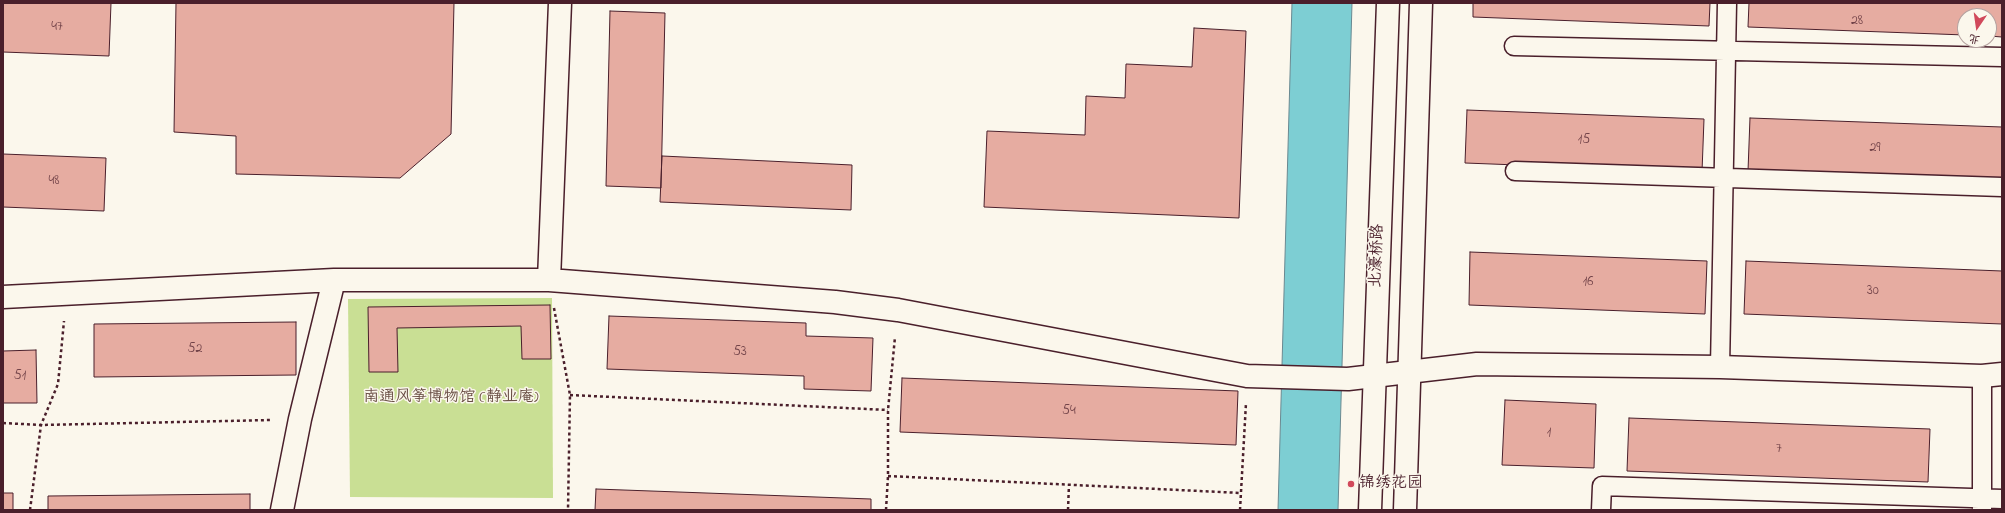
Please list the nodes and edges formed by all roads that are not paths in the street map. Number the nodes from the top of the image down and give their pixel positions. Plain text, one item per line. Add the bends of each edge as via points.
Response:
1 (560, 3) edge
2 (1388, 3) edge
3 (1421, 3) edge
4 (1727, 3) edge
5 (1514, 46) dead end
6 (1726, 51) junction
7 (2002, 57) edge
8 (1515, 171) dead end
9 (1723, 178) junction
10 (2002, 187) edge
11 (334, 280) junction
12 (549, 280) junction
13 (3, 297) edge
14 (1720, 367) junction
15 (1410, 373) junction
16 (1992, 375) edge
17 (1374, 377) junction
18 (2002, 499) edge
19 (1982, 504) edge
20 (282, 510) edge
21 (1370, 510) edge
22 (1405, 510) edge
23 (1601, 510) edge

1 - 12 street
2 - 17 street, 北濠桥路
3 - 15 street
4 - 6 lane
5 - 6 lane
6 - 7 lane
6 - 9 lane
8 - 9 lane
9 - 10 lane
9 - 14 lane
11 - 12 street
11 - 13 street
11 - 20 street via 300,419
12 - 17 street via 835,302 898,310 1254,376 1348,380
14 - 15 street via 1477,364
14 - 16 street
15 - 17 street
15 - 22 street
16 - 19 lane
17 - 21 street, 北濠桥路
18 - 19 lane
19 - 23 lane via 1602,486

